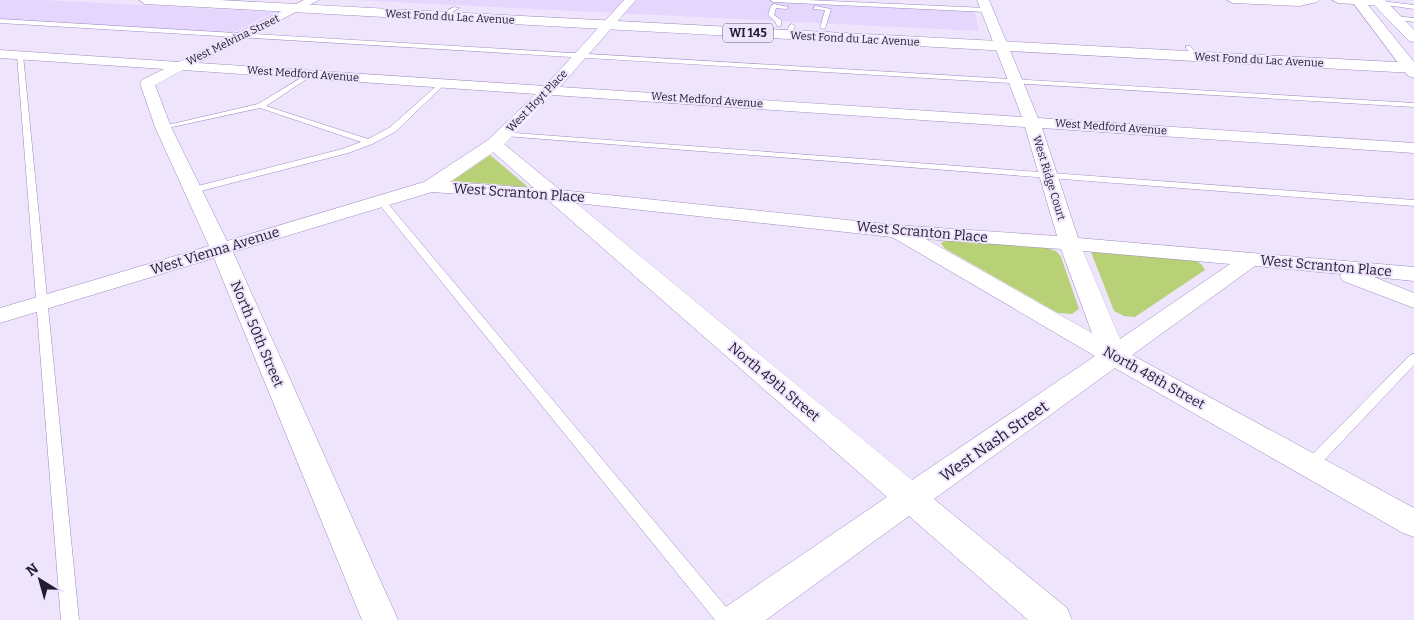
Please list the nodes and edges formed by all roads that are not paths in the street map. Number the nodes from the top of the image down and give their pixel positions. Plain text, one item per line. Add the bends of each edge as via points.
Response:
1 (146, 0) edge
2 (630, 0) edge
3 (773, 0) edge
4 (1233, 0) edge
5 (1313, 0) edge
6 (1338, 0) edge
7 (1399, 0) edge
8 (1358, 1) edge
9 (305, 2) edge
10 (1379, 2) edge
11 (1414, 3) edge
12 (985, 5) edge
13 (1414, 7) edge
14 (456, 8) junction
15 (442, 16) junction
16 (1395, 18) junction
17 (0, 20) edge
18 (1414, 20) edge
19 (611, 21) junction
20 (823, 28) junction
21 (786, 29) junction
22 (1386, 34) junction
23 (244, 35) junction
24 (1414, 37) edge
25 (998, 42) junction
26 (0, 54) edge
27 (581, 54) junction
28 (20, 56) junction
29 (179, 66) junction
30 (1411, 66) edge
31 (309, 75) junction
32 (1015, 80) junction
33 (444, 83) junction
34 (549, 90) junction
35 (1414, 105) edge
36 (260, 106) junction
37 (1032, 122) junction
38 (163, 127) junction
39 (499, 139) junction
40 (369, 142) junction
41 (1414, 148) edge
42 (1048, 174) junction
43 (431, 186) junction
44 (193, 190) junction
45 (554, 195) junction
46 (381, 201) junction
47 (1414, 203) edge
48 (895, 231) junction
49 (1069, 244) junction
50 (221, 249) junction
51 (1250, 260) junction
52 (1330, 267) junction
53 (1414, 274) edge
54 (1414, 301) edge
55 (42, 304) junction
56 (0, 316) edge
57 (1114, 356) junction
58 (1414, 358) edge
59 (1310, 466) junction
60 (910, 498) junction
61 (1414, 524) edge
62 (70, 620) edge
63 (380, 620) edge
64 (726, 620) edge
65 (737, 620) edge
66 (1054, 620) edge

1 - 9 main road, West Fond du Lac Avenue / WI 145
2 - 19 street, West Hoyt Place
3 - 12 lane
4 - 5 street via 1300,3
6 - 8 street
7 - 11 lane
8 - 10 street
8 - 22 main road
9 - 14 main road, West Fond du Lac Avenue / WI 145
9 - 15 main road, West Fond du Lac Avenue / WI 145
9 - 23 street, West Melvina Street
10 - 13 lane
10 - 16 main road
12 - 25 street, West Ridge Court
14 - 15 lane
14 - 19 main road, West Fond du Lac Avenue / WI 145
15 - 19 main road, West Fond du Lac Avenue / WI 145
16 - 18 lane
16 - 24 main road
17 - 23 lane
19 - 21 main road, West Fond du Lac Avenue / WI 145
19 - 27 street, West Hoyt Place
20 - 21 main road, West Fond du Lac Avenue / WI 145
20 - 21 lane via 828,9 774,6 771,15
20 - 25 main road, West Fond du Lac Avenue / WI 145
21 - 25 main road, West Fond du Lac Avenue / WI 145
22 - 24 main road
22 - 30 main road
23 - 27 lane
23 - 29 street, West Melvina Street
25 - 30 main road, West Fond du Lac Avenue / WI 145
25 - 32 street, West Ridge Court
26 - 28 street, West Medford Avenue
27 - 32 lane
27 - 34 street, West Hoyt Place
28 - 29 street, West Medford Avenue
28 - 55 lane
29 - 31 street, West Medford Avenue
29 - 38 street, North 50th Street via 146,83
31 - 33 street, West Medford Avenue
31 - 36 lane
32 - 35 lane
32 - 37 street, West Ridge Court
33 - 34 street, West Medford Avenue
33 - 40 lane via 392,130
34 - 37 street, West Medford Avenue
34 - 39 street, West Hoyt Place
36 - 38 lane
36 - 40 lane
37 - 41 street, West Medford Avenue
37 - 42 street, West Ridge Court
38 - 44 street, North 50th Street
39 - 42 lane
39 - 43 street, West Hoyt Place
39 - 45 street, North 49th Street
40 - 44 lane
42 - 47 lane
42 - 49 street, West Ridge Court
43 - 45 street, West Scranton Place
43 - 46 street, West Vienna Avenue
44 - 50 street, North 50th Street
45 - 48 street, West Scranton Place
45 - 60 street, North 49th Street
46 - 50 street, West Vienna Avenue
46 - 64 lane
48 - 49 street, West Scranton Place
48 - 57 street, North 48th Street
49 - 51 street, West Scranton Place
49 - 57 street, West Ridge Court
50 - 55 street, West Vienna Avenue
50 - 63 street, North 50th Street
51 - 52 street, West Scranton Place
51 - 57 street, West Nash Street
52 - 53 street, West Scranton Place
52 - 54 street
55 - 56 street, West Vienna Avenue
55 - 62 lane
57 - 59 street, North 48th Street
57 - 60 street, West Nash Street
58 - 59 lane
59 - 61 street, North 48th Street
60 - 65 street, West Nash Street
60 - 66 street, North 49th Street

